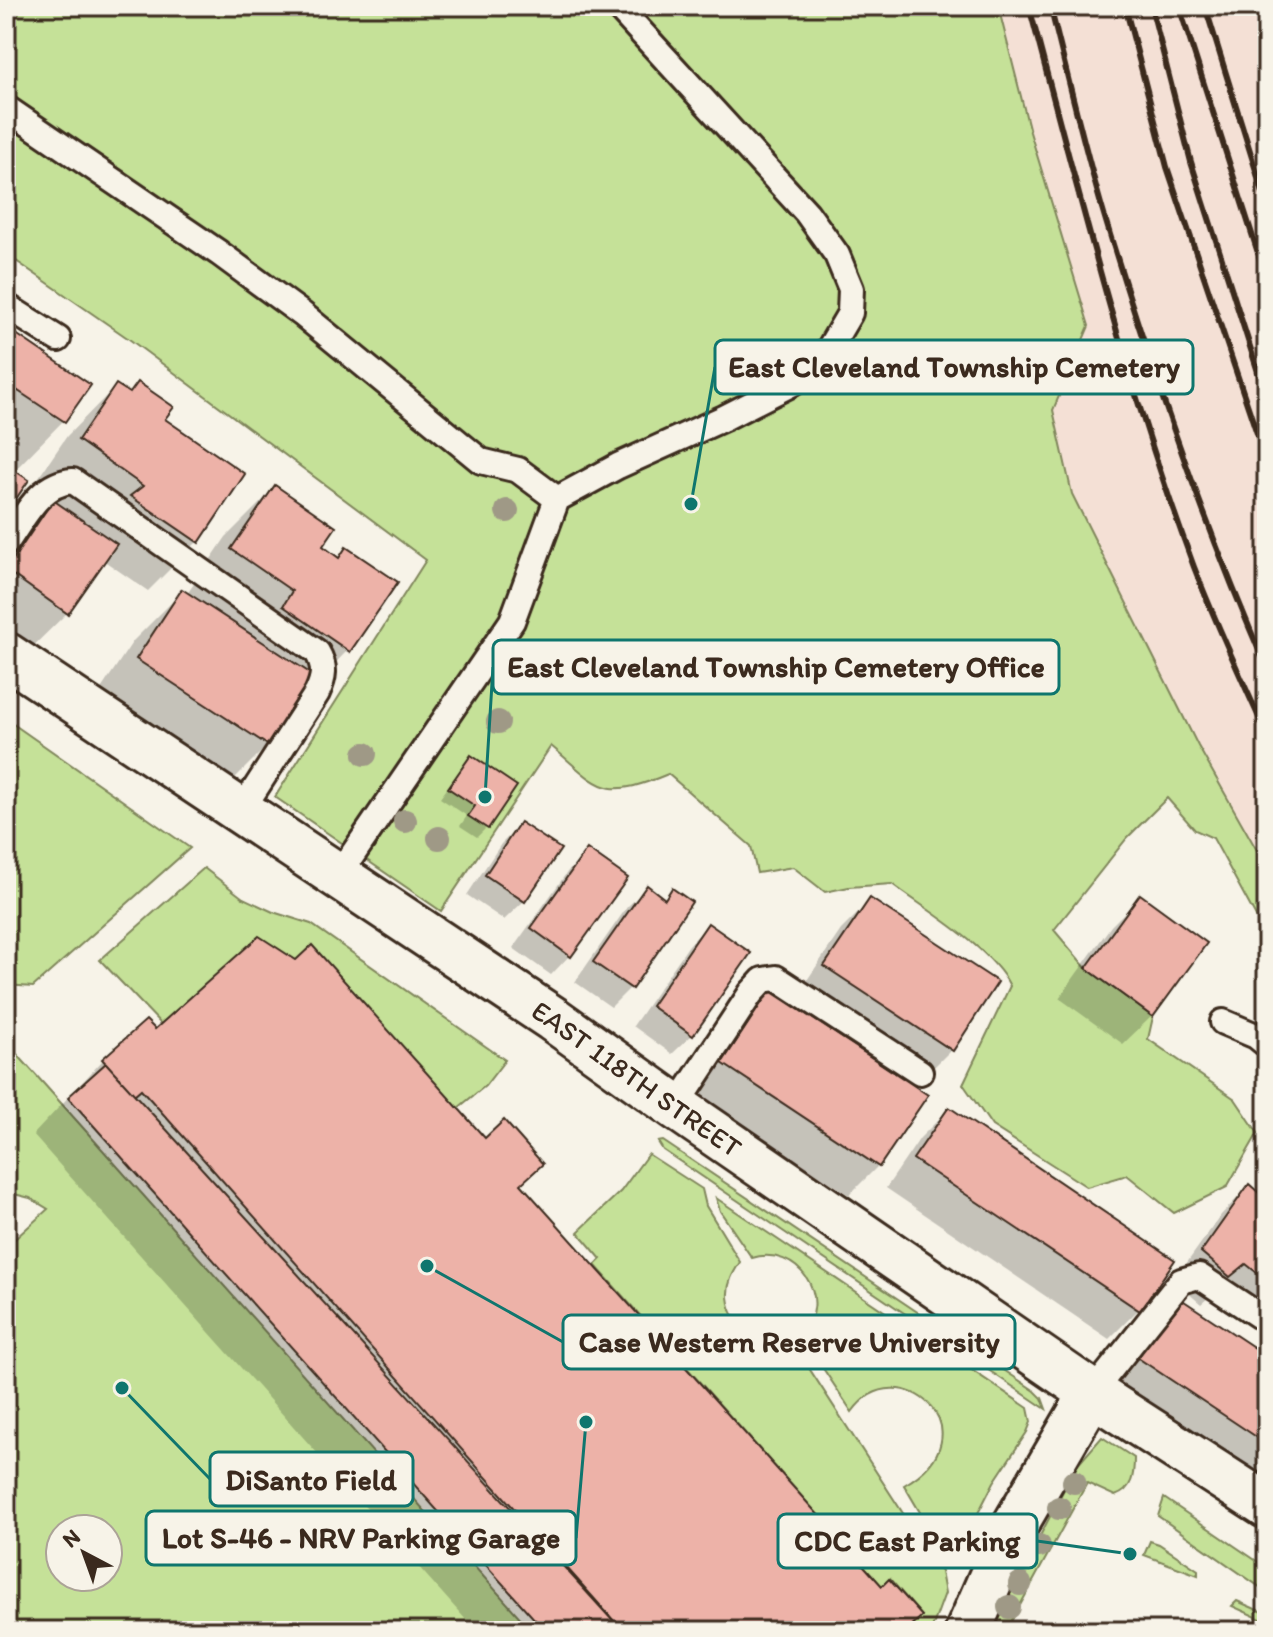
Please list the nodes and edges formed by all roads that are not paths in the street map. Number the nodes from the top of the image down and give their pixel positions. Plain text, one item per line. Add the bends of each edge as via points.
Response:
1 (617, 6) edge
2 (6, 108) edge
3 (6, 306) edge
4 (58, 339) dead end
5 (557, 499) junction
6 (6, 543) edge
7 (6, 655) edge
8 (241, 811) junction
9 (338, 876) junction
10 (1223, 1022) dead end
11 (1267, 1045) edge
12 (920, 1072) dead end
13 (676, 1107) junction
14 (1267, 1321) edge
15 (1092, 1393) junction
16 (1267, 1506) edge
17 (968, 1631) edge

1 - 5 lane via 807,213 837,255 851,289 850,313 820,364 793,383
2 - 5 lane via 290,306 481,461 518,470
3 - 4 lane
5 - 9 lane via 512,621
6 - 8 lane via 39,497 56,482 73,481 317,652 324,678 317,693
7 - 8 street, EAST 118TH STREET
8 - 9 street, EAST 118TH STREET
9 - 13 street, EAST 118TH STREET
10 - 11 lane
12 - 13 lane via 776,978 763,980 751,993
13 - 15 street, EAST 118TH STREET
14 - 15 lane via 1199,1276 1181,1281
15 - 16 street, EAST 118TH STREET
15 - 17 street via 1011,1532

